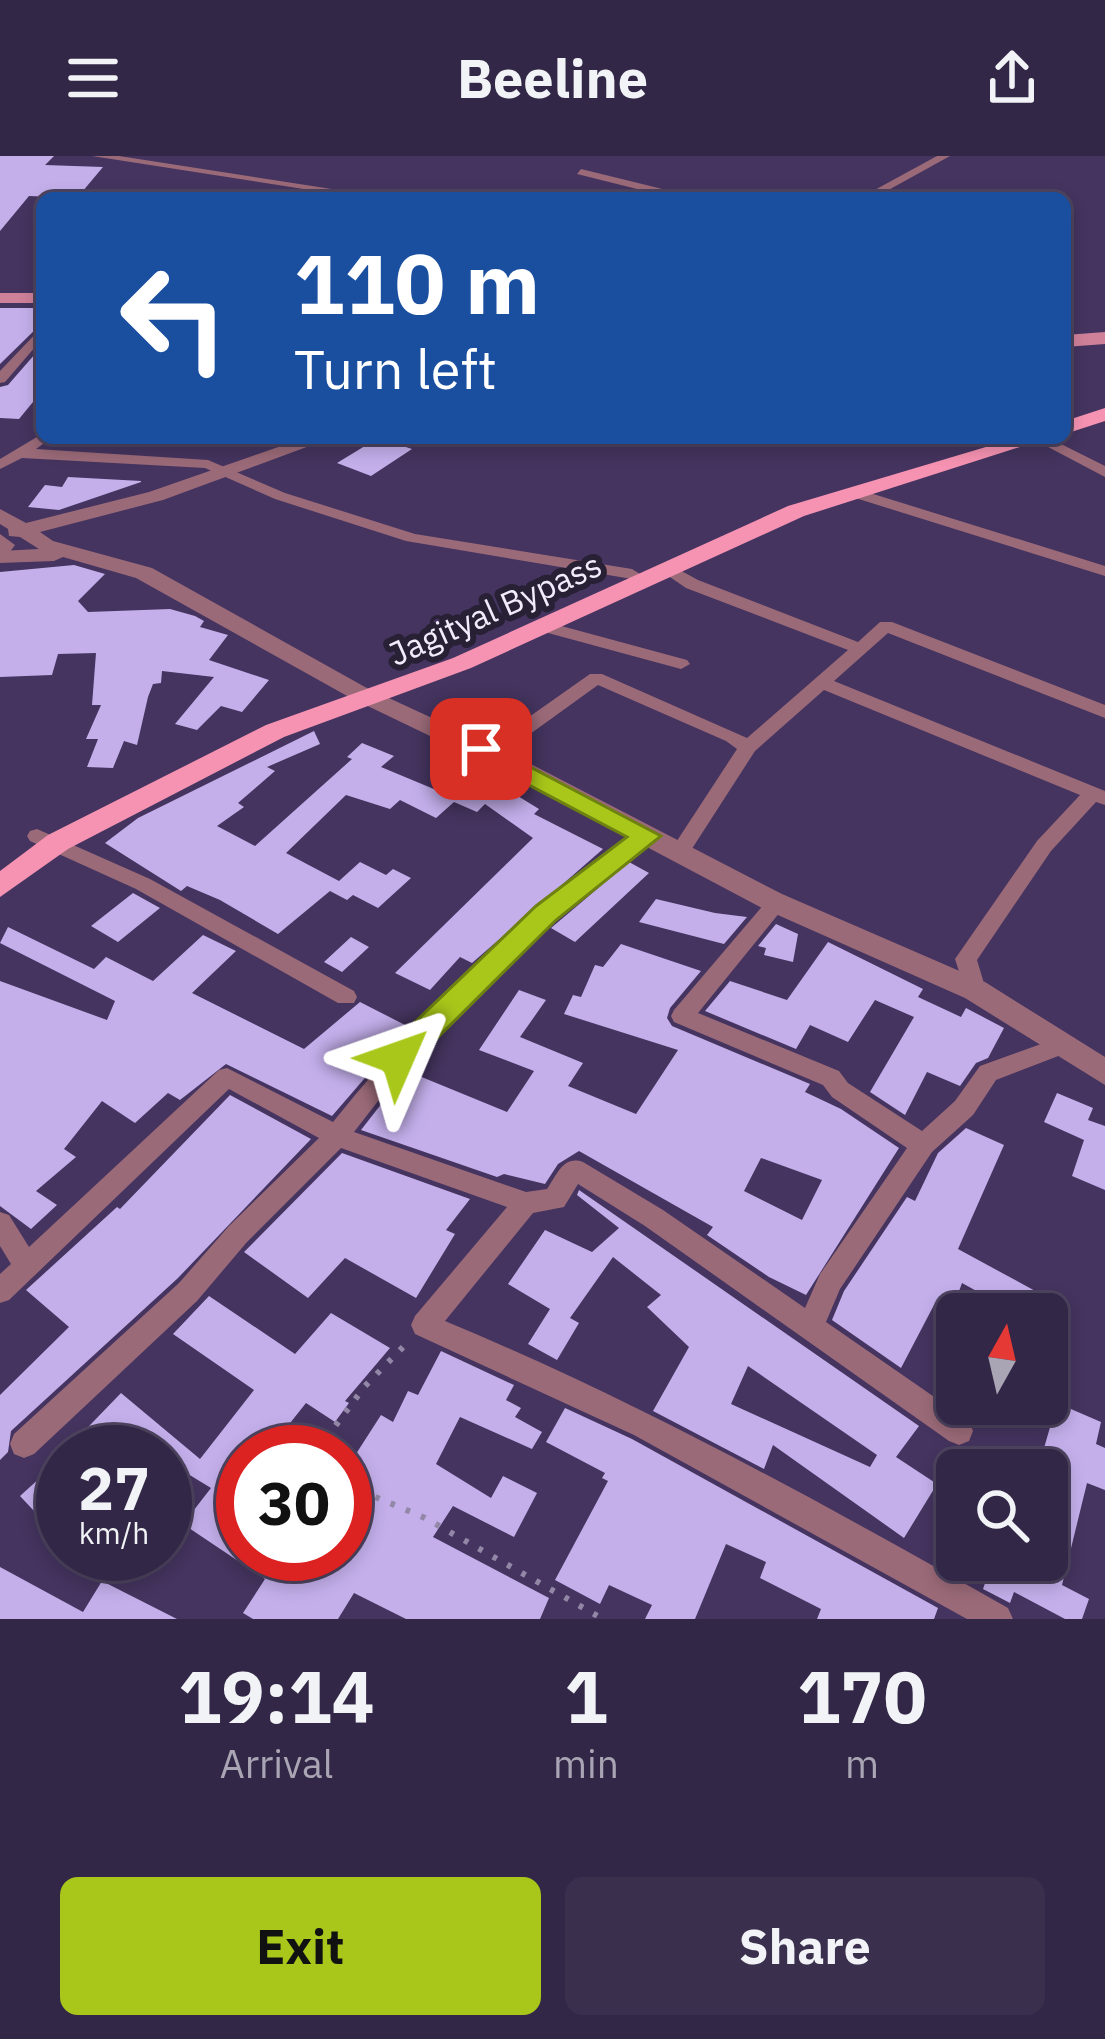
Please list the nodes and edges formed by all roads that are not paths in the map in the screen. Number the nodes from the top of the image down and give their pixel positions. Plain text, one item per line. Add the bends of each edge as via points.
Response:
1 (97, 156) edge
2 (945, 156) edge
3 (581, 172) dead end
4 (343, 192) edge
5 (663, 192) edge
6 (877, 192) edge
7 (0, 298) edge
8 (36, 298) edge
9 (36, 338) edge
10 (1105, 338) edge
11 (1071, 341) edge
12 (0, 379) edge
13 (1105, 410) edge
14 (1071, 422) edge
15 (36, 443) edge
16 (305, 444) edge
17 (989, 444) edge
18 (1018, 444) edge
19 (1050, 444) edge
20 (20, 453) junction
21 (0, 465) edge
22 (229, 471) junction
23 (1105, 472) edge
24 (854, 493) junction
25 (0, 515) edge
26 (28, 532) junction
27 (0, 535) edge
28 (59, 548) junction
29 (0, 555) edge
30 (668, 568) junction
31 (1105, 571) edge
32 (632, 574) junction
33 (543, 626) junction
34 (858, 648) junction
35 (681, 664) dead end
36 (820, 682) junction
37 (365, 694) junction
38 (1105, 712) edge
39 (748, 747) junction
40 (516, 767) junction
41 (1098, 796) edge
42 (648, 836) junction
43 (48, 839) junction
44 (680, 853) junction
45 (0, 863) edge
46 (0, 886) edge
47 (778, 901) junction
48 (975, 990) junction
49 (346, 997) dead end
50 (1066, 1044) junction
51 (1105, 1073) edge
52 (337, 1136) junction
53 (923, 1145) junction
54 (526, 1203) junction
55 (0, 1223) edge
56 (26, 1265) junction
57 (0, 1291) edge
58 (812, 1325) junction
59 (959, 1431) dead end
60 (24, 1444) dead end
61 (997, 1619) edge

1 - 4 street
2 - 6 street
3 - 5 street
7 - 8 main road
9 - 12 street
10 - 11 main road
13 - 14 main road
15 - 20 street
16 - 22 street
17 - 32 main road, Jagityal Bypass via 779,505
18 - 24 main road, Jagityal Bypass
19 - 23 street
20 - 21 street
20 - 22 street via 183,460
22 - 26 street
22 - 32 street via 412,538
24 - 30 main road, Jagityal Bypass
24 - 31 street
25 - 26 street
26 - 27 street
26 - 28 street
27 - 29 street via 8,545
28 - 29 street via 54,555
28 - 37 street via 144,573
30 - 33 main road, Jagityal Bypass
30 - 34 street
32 - 37 main road, Jagityal Bypass
33 - 35 street
33 - 37 main road, Jagityal Bypass
34 - 36 street
34 - 38 street via 886,626 903,629
36 - 39 street
36 - 41 street
37 - 40 street
37 - 43 main road, Jagityal Bypass
39 - 40 street via 596,678 509,740
39 - 44 street
40 - 42 street
41 - 48 street via 1044,845 966,959
42 - 44 street
42 - 52 street via 546,913 398,1058
43 - 45 main road, Jagityal Bypass
43 - 46 main road, Jagityal Bypass
43 - 49 street
44 - 47 street
47 - 48 street
47 - 53 street via 682,1016 831,1078
48 - 50 street
50 - 51 street
50 - 53 street via 988,1073
52 - 54 street
52 - 56 street via 227,1077
52 - 60 street via 188,1292
53 - 58 street via 829,1282
54 - 58 street via 555,1199 574,1169
54 - 61 street via 425,1325 693,1447
55 - 56 street
56 - 57 street
58 - 59 street

